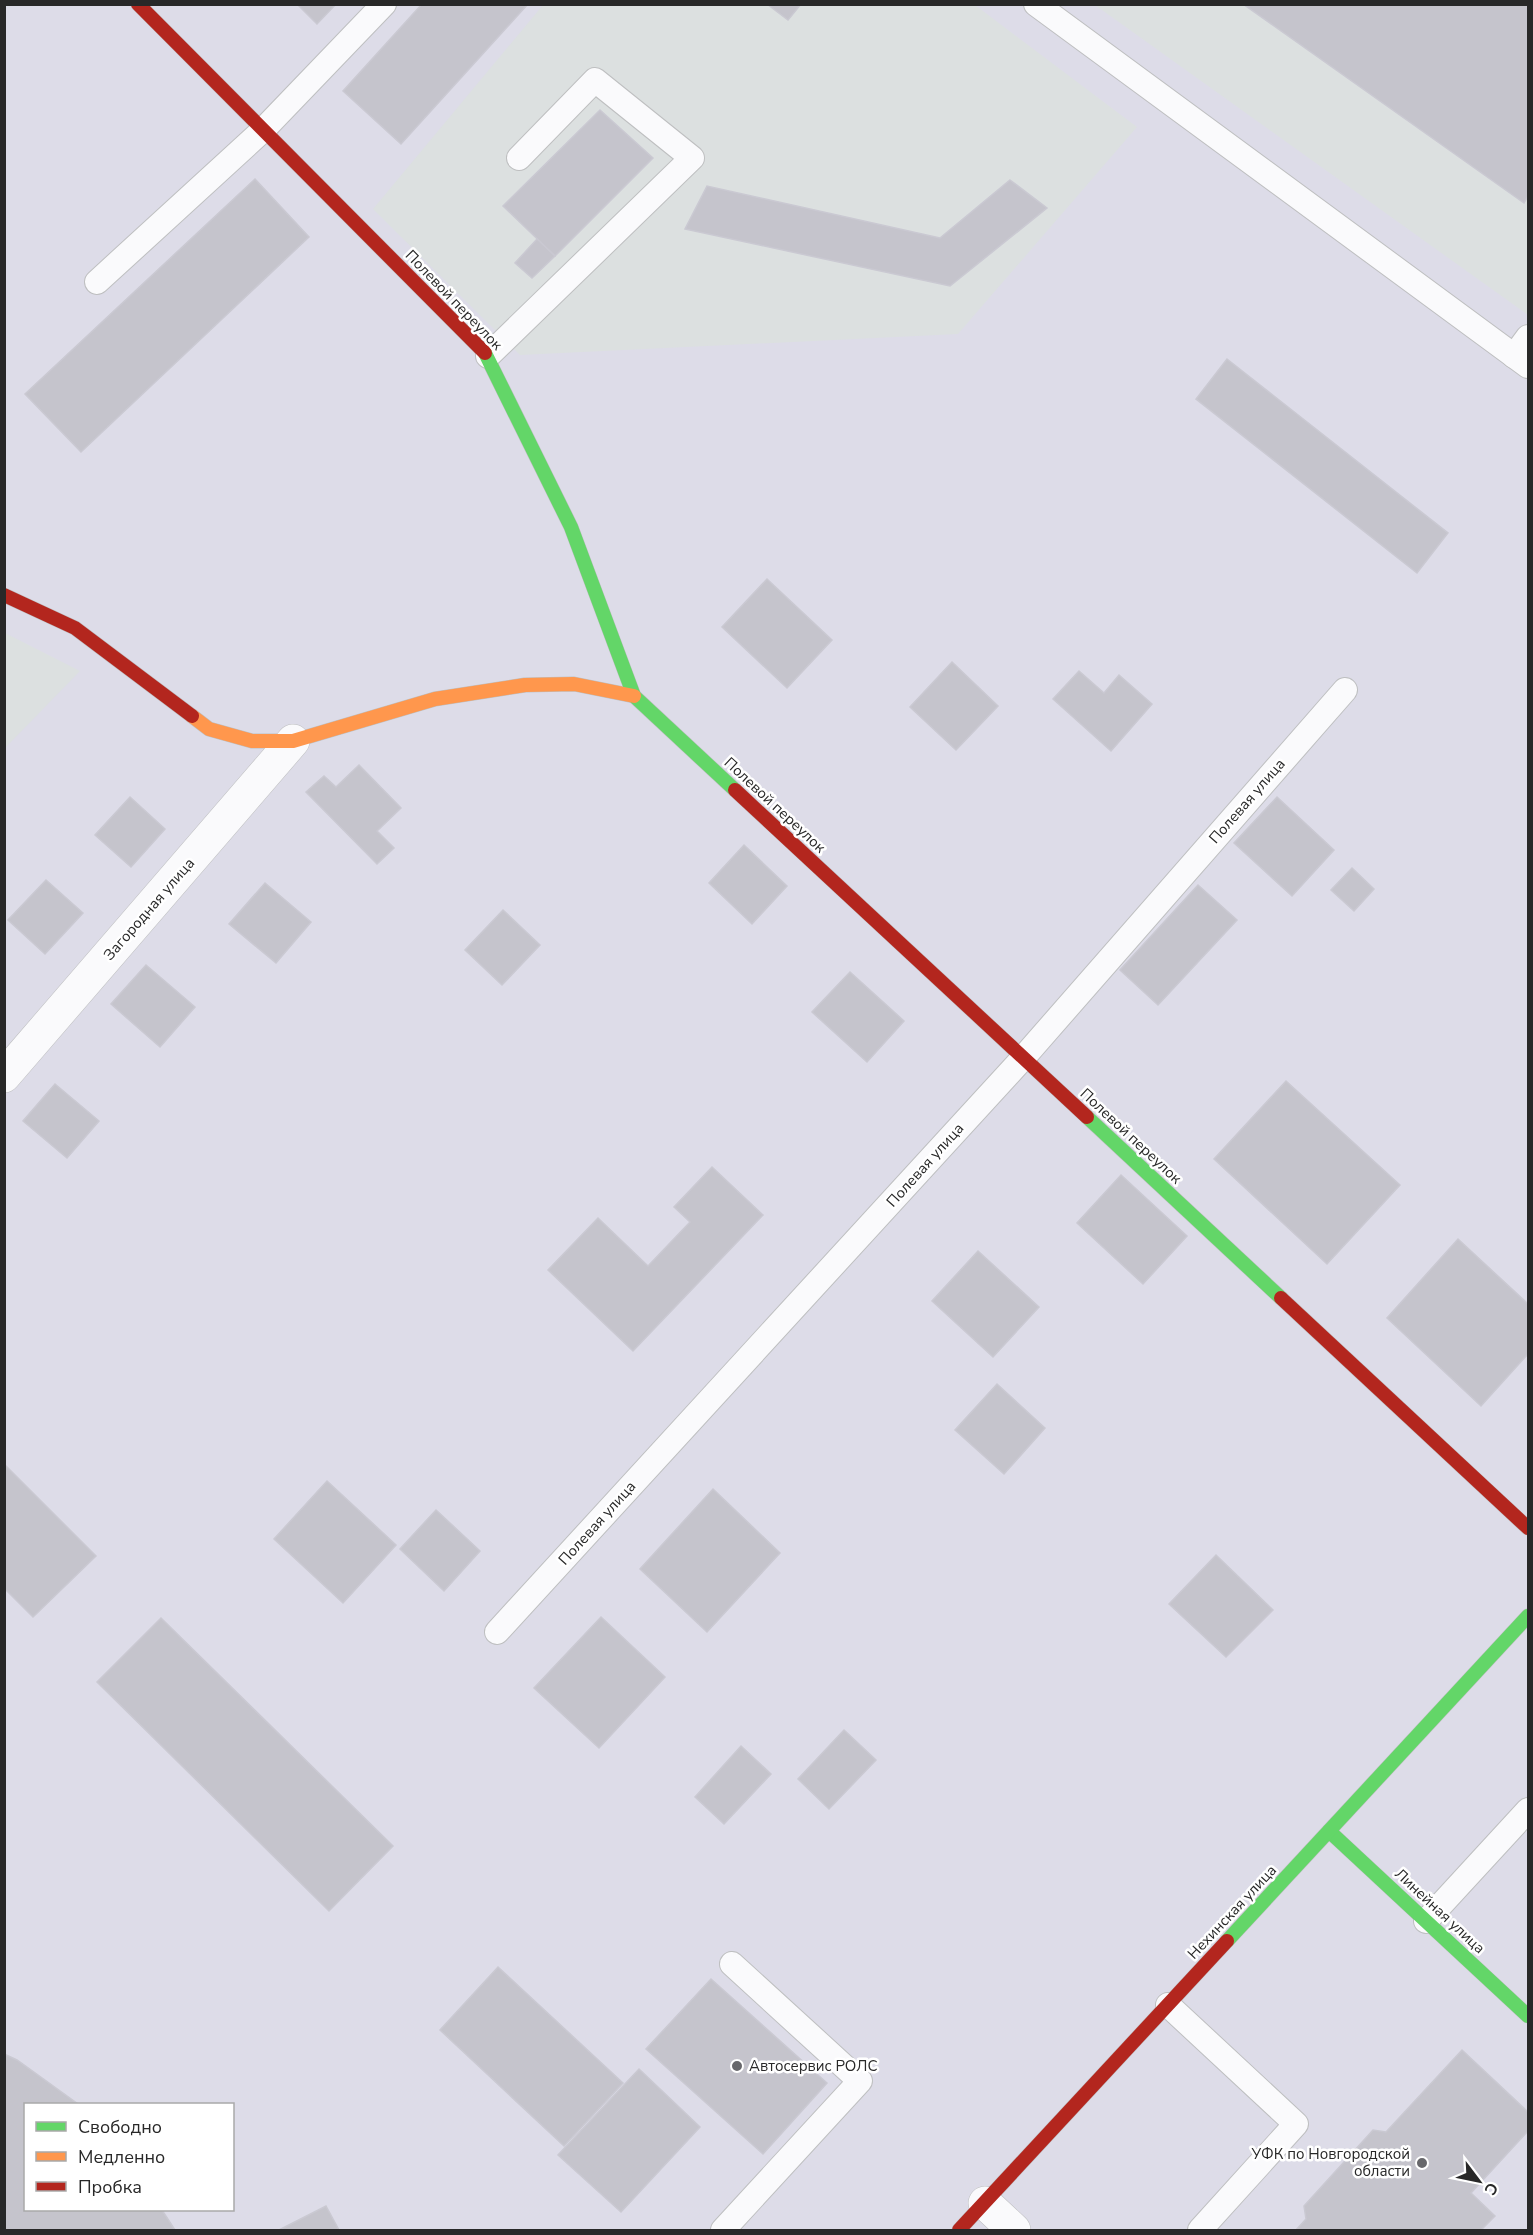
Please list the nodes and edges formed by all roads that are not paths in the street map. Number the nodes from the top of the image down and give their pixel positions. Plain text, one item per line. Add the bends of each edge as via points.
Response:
1 (138, 4) edge
2 (384, 4) edge
3 (1036, 4) edge
4 (263, 130) junction
5 (519, 158) dead end
6 (98, 282) dead end
7 (1524, 353) edge
8 (488, 356) junction
9 (4, 595) edge
10 (1345, 690) dead end
11 (634, 696) junction
12 (293, 741) junction
13 (1023, 1058) junction
14 (4, 1077) edge
15 (1528, 1528) edge
16 (1528, 1616) edge
17 (497, 1632) dead end
18 (1528, 1810) edge
19 (1329, 1831) junction
20 (1426, 1921) junction
21 (732, 1964) dead end
22 (1168, 2005) junction
23 (1528, 2016) edge
24 (985, 2203) junction
25 (723, 2230) edge
26 (959, 2230) edge
27 (1014, 2230) edge
28 (1200, 2230) edge

1 - 4 street, Полевой переулок
2 - 4 lane
3 - 7 lane
4 - 6 lane
4 - 8 street, Полевой переулок
5 - 8 lane via 595,80 692,158
8 - 11 street, Полевой переулок via 571,527
9 - 12 street via 75,628 209,729 252,741
10 - 13 lane, Полевая улица
11 - 12 street via 574,684 525,685 435,699
11 - 13 street, Полевой переулок
12 - 14 street, Загородная улица
13 - 15 street, Полевой переулок
13 - 17 lane, Полевая улица
16 - 19 street, Нехинская улица
18 - 20 lane
19 - 20 street, Линейная улица
19 - 22 street, Нехинская улица
20 - 23 street, Линейная улица
21 - 25 lane via 860,2081
22 - 24 street, Нехинская улица
22 - 28 lane via 1296,2124
24 - 26 street, Нехинская улица
24 - 27 street

